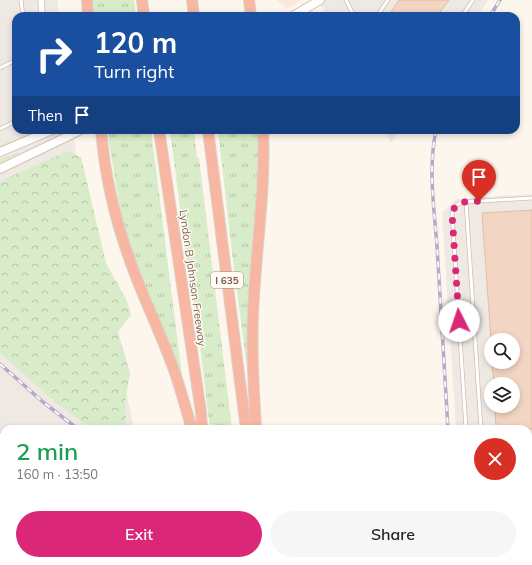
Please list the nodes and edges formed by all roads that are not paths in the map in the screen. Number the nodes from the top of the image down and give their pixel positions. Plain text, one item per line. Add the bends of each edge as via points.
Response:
1 (21, 0) edge
2 (41, 0) edge
3 (87, 0) edge
4 (142, 0) edge
5 (192, 0) edge
6 (320, 0) edge
7 (346, 0) edge
8 (388, 0) edge
9 (473, 0) edge
10 (22, 12) edge
11 (42, 12) edge
12 (88, 12) edge
13 (144, 12) edge
14 (194, 12) edge
15 (300, 12) edge
16 (352, 12) edge
17 (380, 12) edge
18 (465, 12) edge
19 (12, 62) edge
20 (0, 68) edge
21 (12, 123) edge
22 (0, 129) edge
23 (43, 134) edge
24 (72, 134) edge
25 (102, 134) edge
26 (160, 134) edge
27 (209, 134) edge
28 (263, 134) edge
29 (26, 141) junction
30 (0, 152) edge
31 (32, 154) junction
32 (0, 169) edge
33 (532, 198) edge
34 (466, 202) junction
35 (191, 425) edge
36 (202, 425) edge
37 (245, 425) edge
38 (256, 425) edge
39 (466, 425) edge
40 (481, 425) edge

1 - 10 lane
2 - 11 street
3 - 12 highway
4 - 13 highway
5 - 14 highway
6 - 15 main road
7 - 16 lane
8 - 17 lane
9 - 18 lane
19 - 20 lane
21 - 22 lane
23 - 29 main road
24 - 31 main road
25 - 35 highway via 107,178 123,240 178,381
26 - 36 highway, Lyndon B Johnson Freeway
27 - 37 highway, I 635
28 - 38 highway via 264,172 253,316
29 - 30 main road
29 - 31 main road
31 - 32 main road
33 - 34 lane
34 - 39 lane via 454,207 452,213
34 - 40 lane

